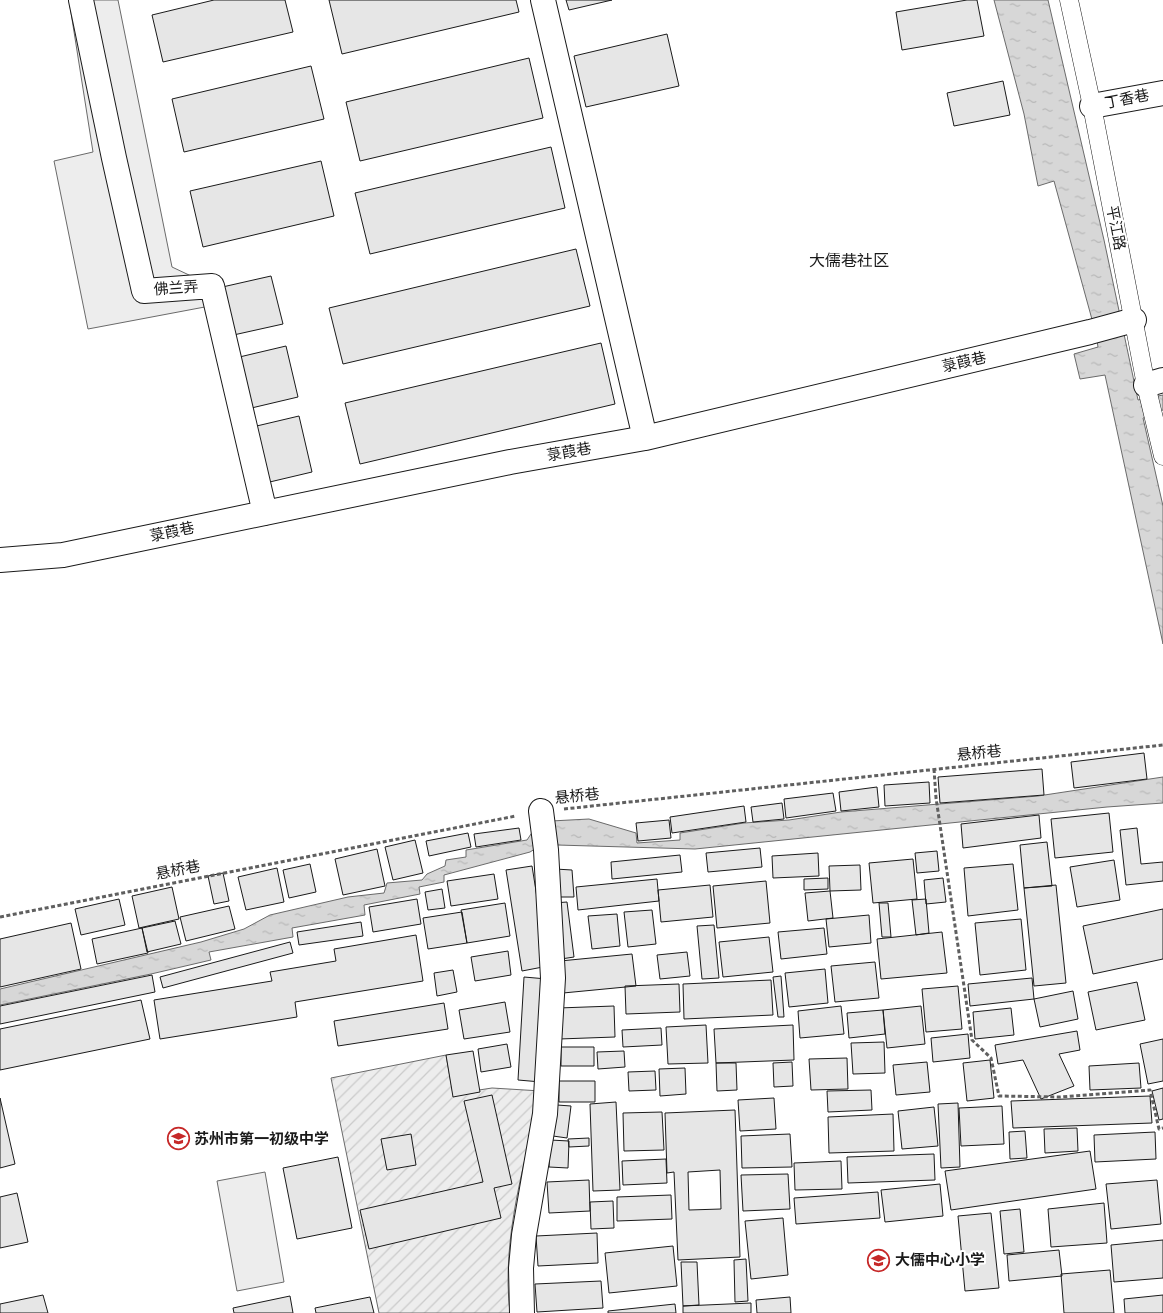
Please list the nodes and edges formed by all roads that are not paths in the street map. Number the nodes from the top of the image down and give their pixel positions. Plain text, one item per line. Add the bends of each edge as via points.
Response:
1 (82, 0) edge
2 (543, 0) edge
3 (1069, 0) edge
4 (1163, 93) edge
5 (1092, 106) junction
6 (1130, 321) junction
7 (1153, 388) edge
8 (645, 438) junction
9 (1163, 456) edge
10 (266, 513) junction
11 (0, 560) edge
12 (542, 815) road end
13 (522, 1313) edge

1 - 10 street, 佛兰弄 via 144,291 212,286
2 - 8 street
3 - 5 street, 平江路
4 - 5 street, 丁香巷
5 - 6 street, 平江路
6 - 7 street, 平江路
6 - 8 street, 菉葭巷
7 - 9 street, 平江路 via 1154,415
8 - 10 street, 菉葭巷 via 510,462
10 - 11 street, 菉葭巷 via 63,554
12 - 13 street via 553,978 545,1114 524,1235

